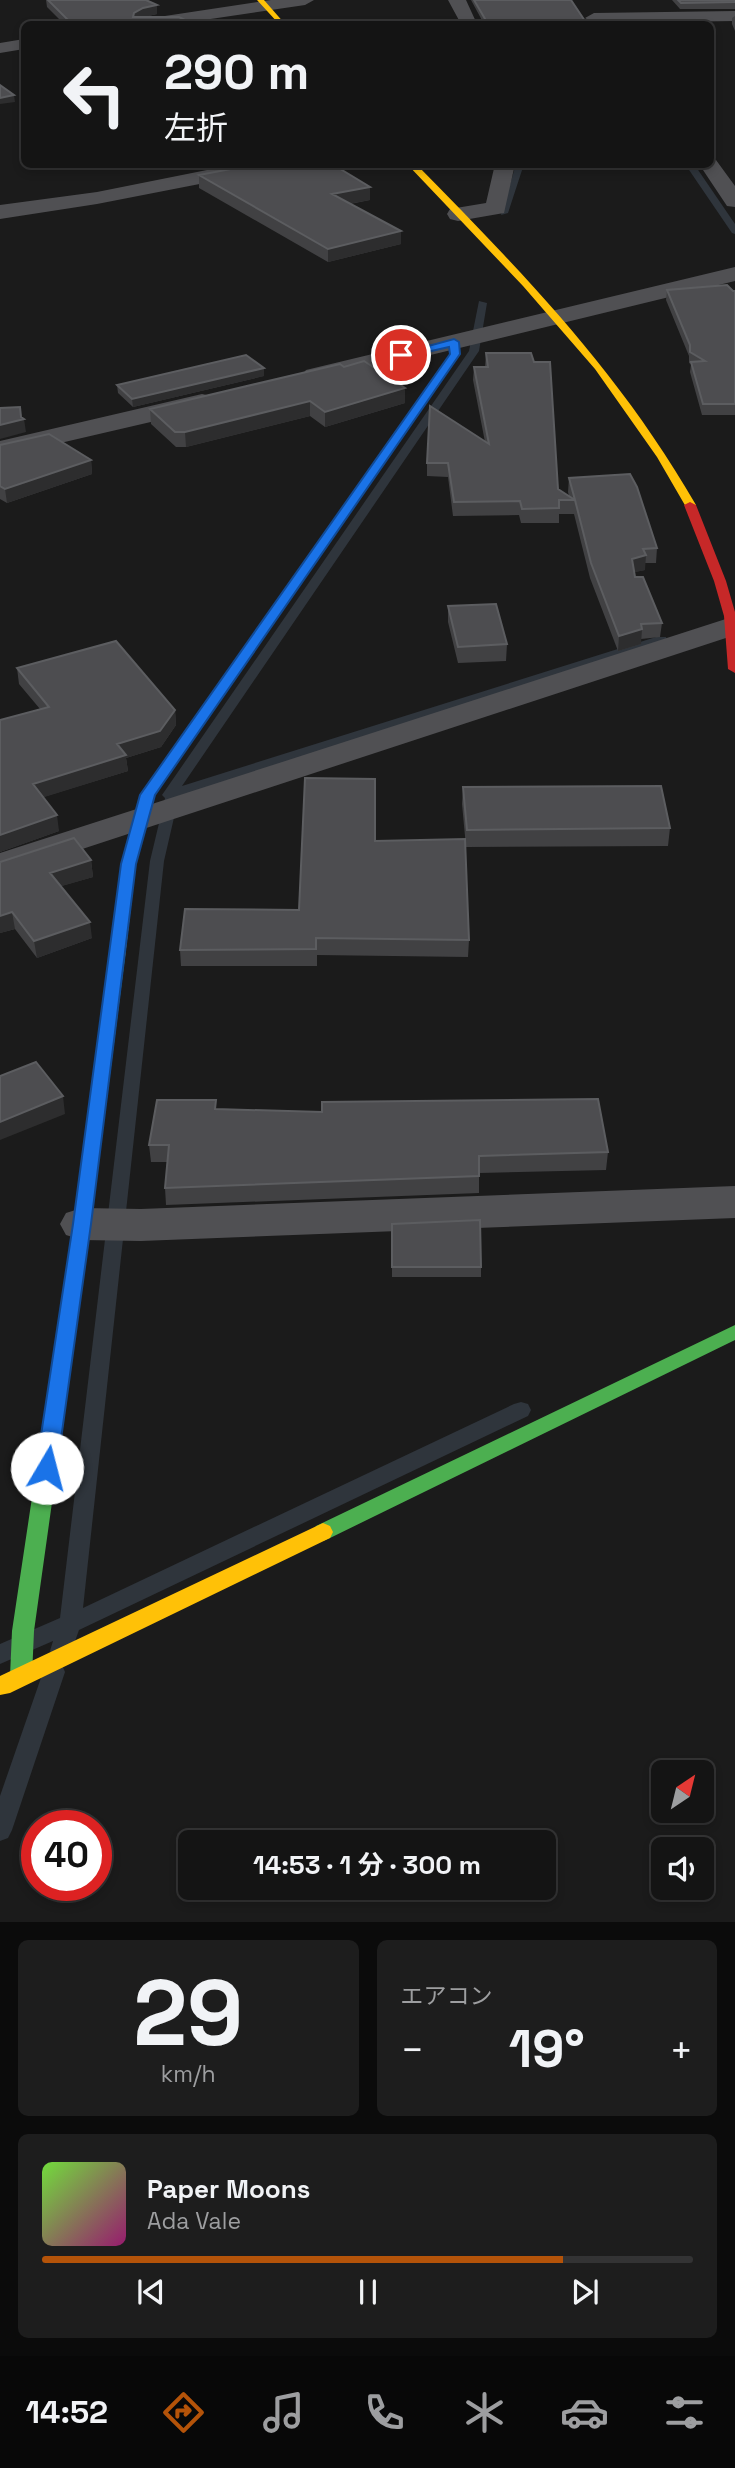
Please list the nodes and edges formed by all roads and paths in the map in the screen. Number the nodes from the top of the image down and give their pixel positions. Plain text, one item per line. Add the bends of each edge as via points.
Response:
1 (305, 0) edge
2 (457, 0) edge
3 (698, 0) edge
4 (262, 3) edge
5 (593, 17) edge
6 (715, 17) junction
7 (162, 21) edge
8 (279, 21) edge
9 (468, 21) edge
10 (732, 24) edge
11 (21, 44) edge
12 (0, 48) edge
13 (251, 168) edge
14 (415, 168) edge
15 (504, 168) edge
16 (712, 168) edge
17 (735, 201) edge
18 (0, 212) edge
19 (458, 214) junction
20 (735, 274) edge
21 (558, 318) junction
22 (459, 341) junction
23 (294, 380) edge
24 (227, 396) edge
25 (0, 449) edge
26 (734, 626) edge
27 (735, 669) edge
28 (155, 817) junction
29 (0, 865) edge
30 (735, 1202) edge
31 (89, 1224) junction
32 (735, 1332) edge
33 (21, 1669) junction
34 (0, 1687) edge

1 - 4 street
2 - 9 street
3 - 6 street
4 - 7 street
4 - 8 street
5 - 6 street
6 - 10 street
11 - 12 street
13 - 18 street
14 - 19 street
15 - 19 street via 496,208
16 - 17 street
19 - 21 street
20 - 21 street
21 - 22 street
21 - 26 street via 618,387 677,475 710,550
22 - 23 street
22 - 28 street via 455,354 148,795
24 - 25 street
26 - 27 street
26 - 28 street
28 - 29 street
28 - 31 street via 129,864
30 - 31 street
31 - 33 street via 23,1631
32 - 33 street via 83,1649 39,1668
33 - 34 street

